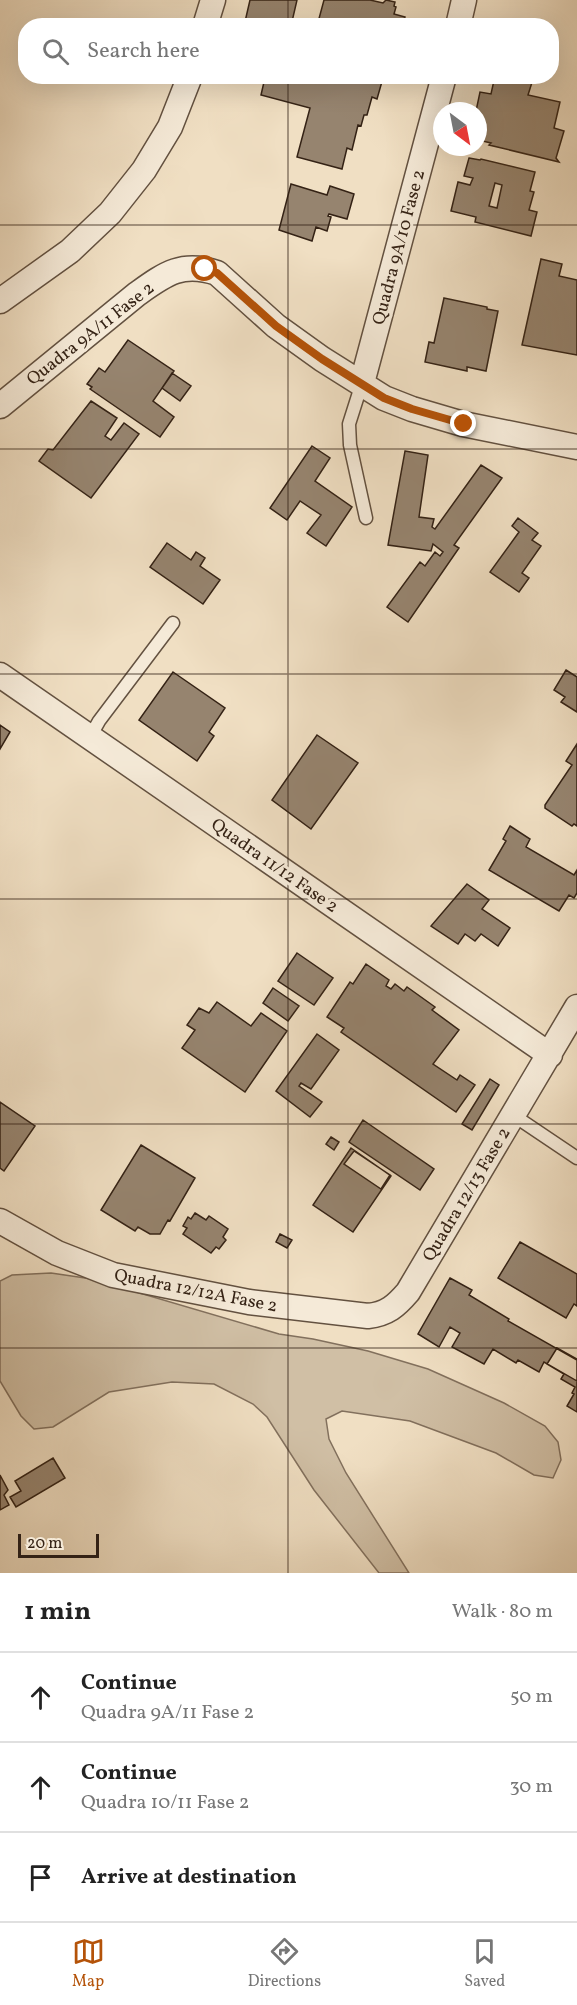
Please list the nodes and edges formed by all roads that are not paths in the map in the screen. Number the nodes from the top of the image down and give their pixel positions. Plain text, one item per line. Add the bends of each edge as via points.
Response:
1 (213, 0) edge
2 (464, 0) edge
3 (207, 18) edge
4 (460, 18) edge
5 (187, 84) edge
6 (442, 84) edge
7 (0, 301) edge
8 (362, 384) junction
9 (0, 406) edge
10 (577, 447) edge
11 (366, 518) dead end
12 (173, 623) dead end
13 (0, 675) edge
14 (90, 737) junction
15 (577, 1007) edge
16 (550, 1054) junction
17 (513, 1115) junction
18 (577, 1158) edge
19 (0, 1221) edge
20 (368, 1316) joint

1 - 3 street
2 - 4 street
5 - 7 street via 170,127 111,213 70,251
6 - 8 street, Quadra 9A/10 Fase 2
8 - 9 street, Quadra 9A/11 Fase 2 via 276,326 217,273 189,267 158,279 137,294
8 - 10 street, Quadra 9A/11 Fase 2 via 412,409
8 - 11 lane via 349,424
12 - 14 lane
13 - 14 street, Quadra 11/12 Fase 2
14 - 16 street, Quadra 11/12 Fase 2
15 - 16 street, Quadra 12/13 Fase 2
16 - 17 street, Quadra 12/13 Fase 2
17 - 18 lane
17 - 20 street, Quadra 12/13 Fase 2 via 408,1292 390,1310
19 - 20 street, Quadra 12/12A Fase 2 via 57,1253 113,1275 249,1302

